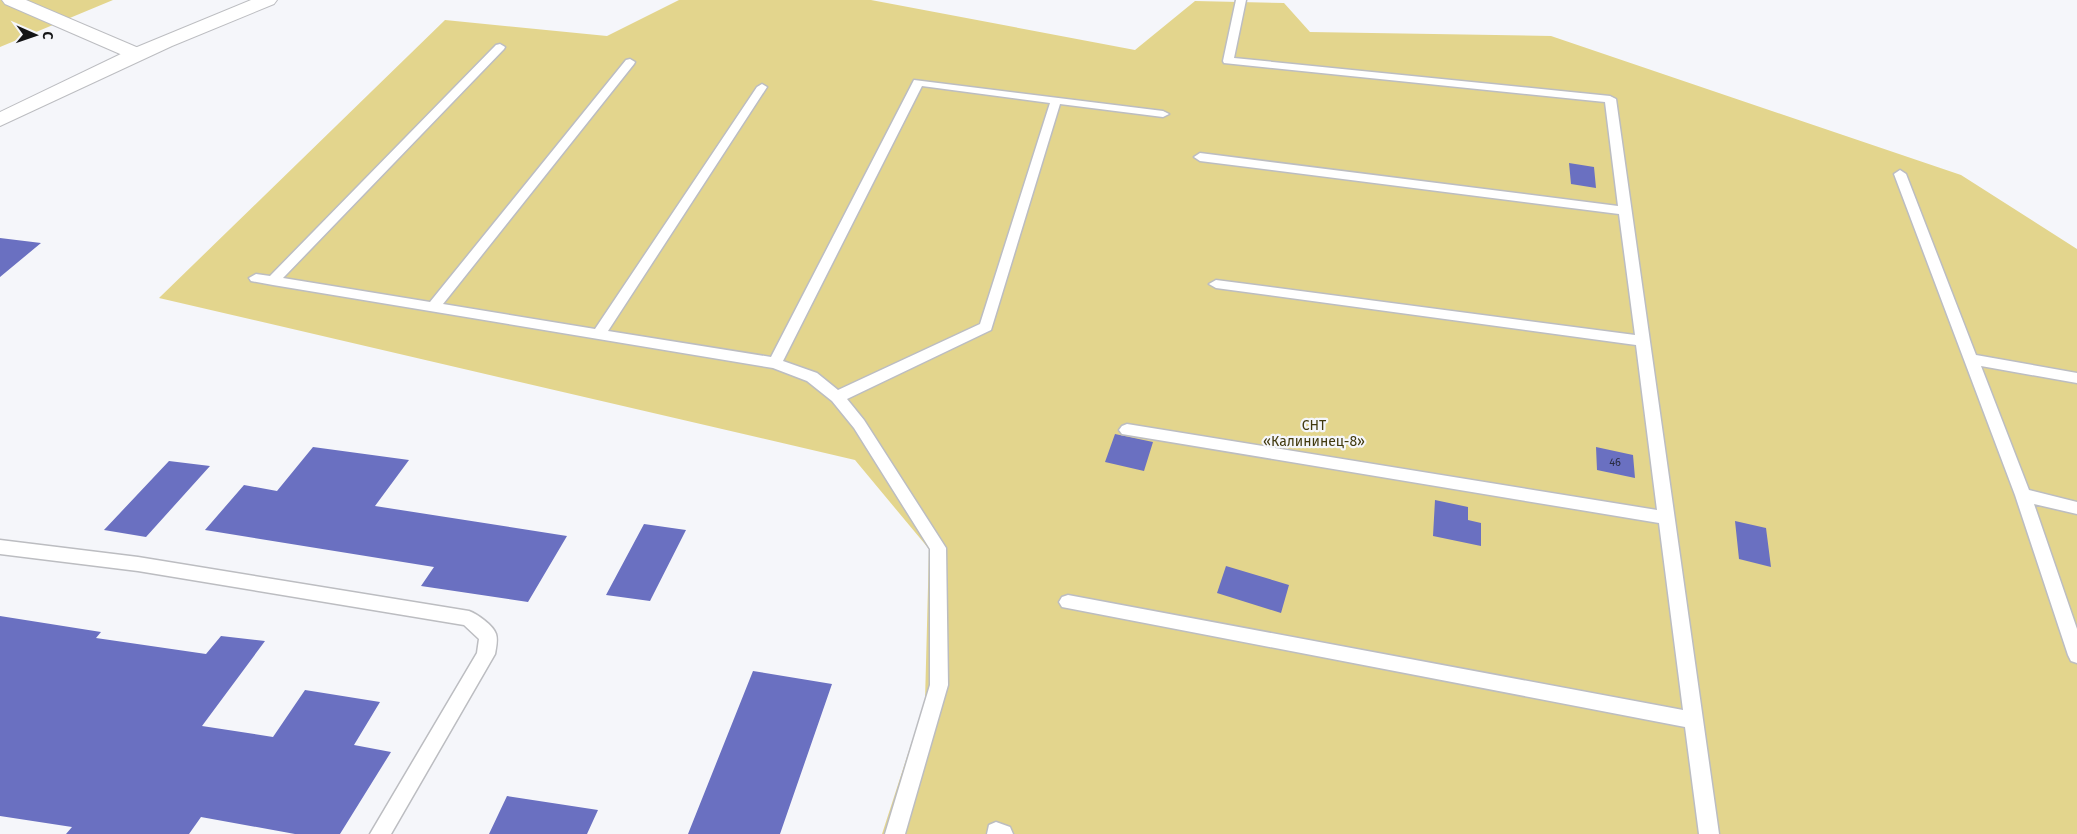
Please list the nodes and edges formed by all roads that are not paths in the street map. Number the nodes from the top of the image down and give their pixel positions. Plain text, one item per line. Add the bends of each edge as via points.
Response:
1 (11, 0) edge
2 (268, 0) edge
3 (1241, 0) edge
4 (500, 47) dead end
5 (134, 53) junction
6 (630, 62) dead end
7 (762, 87) dead end
8 (1056, 100) junction
9 (1162, 114) dead end
10 (0, 120) edge
11 (1200, 156) dead end
12 (1900, 174) dead end
13 (1625, 211) junction
14 (256, 278) dead end
15 (273, 281) junction
16 (1216, 284) dead end
17 (433, 307) junction
18 (599, 333) junction
19 (1642, 341) junction
20 (1971, 360) junction
21 (776, 363) junction
22 (2077, 378) edge
23 (837, 397) junction
24 (1127, 430) dead end
25 (2023, 495) junction
26 (2077, 508) edge
27 (1666, 518) junction
28 (0, 547) edge
29 (1068, 602) dead end
30 (2077, 655) edge
31 (1694, 720) junction
32 (380, 834) edge
33 (894, 834) edge
34 (1709, 834) edge

1 - 5 main road
2 - 5 main road
3 - 13 lane via 1228,61 1610,99
4 - 15 lane
5 - 10 main road
6 - 17 lane
7 - 18 lane
8 - 9 lane
8 - 21 lane via 918,82
8 - 23 lane via 986,327
11 - 13 lane
12 - 20 lane
13 - 19 lane
14 - 15 lane
15 - 17 lane
16 - 19 lane
17 - 18 lane
18 - 21 lane
19 - 27 lane
20 - 22 lane
20 - 25 lane
21 - 23 lane via 812,377
23 - 33 lane via 859,424 938,548 939,685
24 - 27 lane
25 - 26 lane
25 - 30 lane
27 - 31 lane
28 - 32 lane via 138,564 469,618 488,636 486,654
29 - 31 lane
31 - 34 lane

